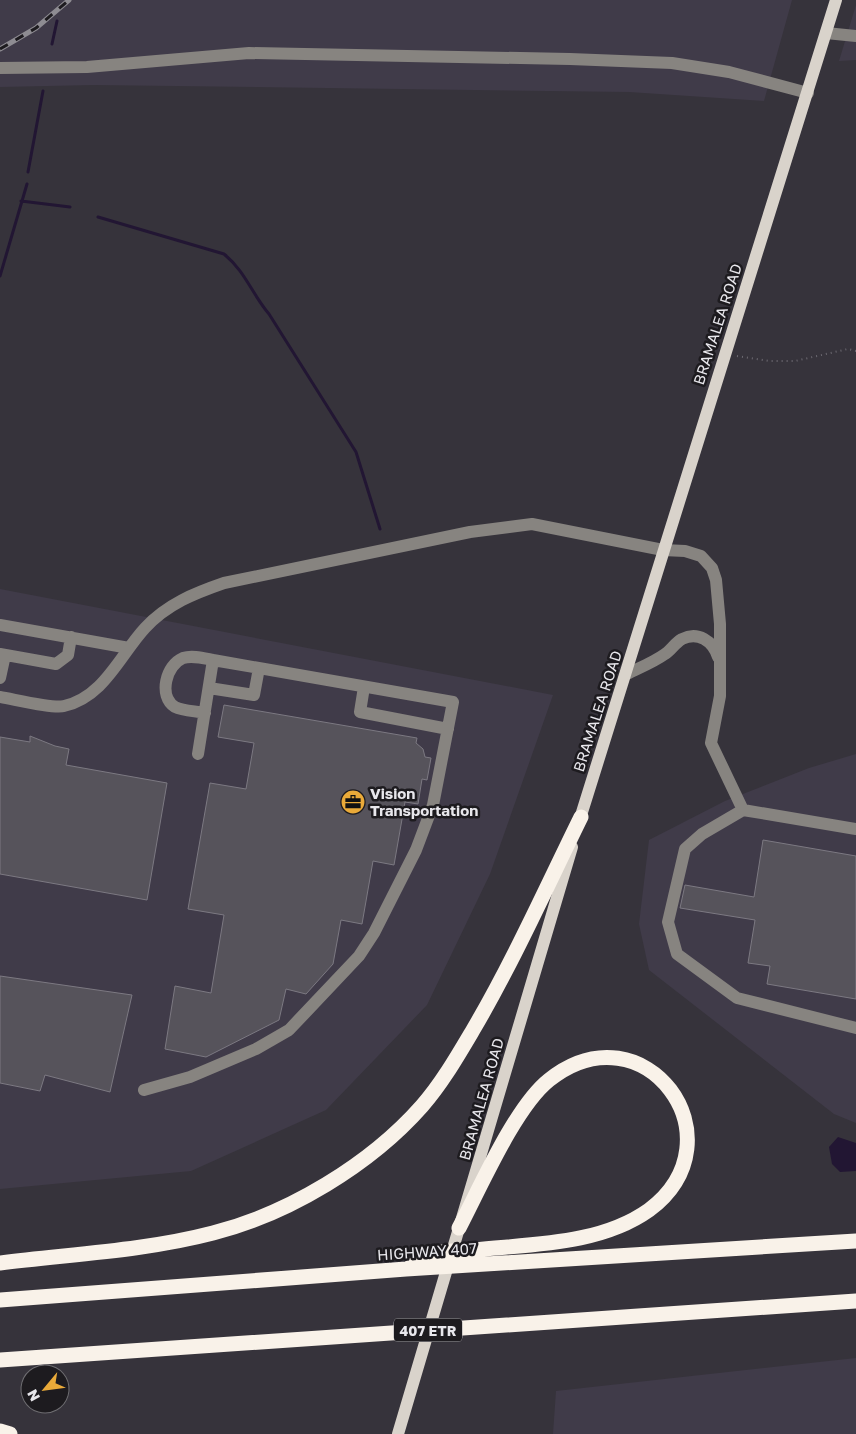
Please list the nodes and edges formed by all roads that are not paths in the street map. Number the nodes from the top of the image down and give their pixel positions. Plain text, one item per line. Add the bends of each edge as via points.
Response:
1 (836, 0) edge
2 (826, 33) junction
3 (856, 36) edge
4 (0, 68) edge
5 (808, 93) junction
6 (663, 550) junction
7 (0, 625) edge
8 (71, 637) junction
9 (129, 648) junction
10 (2, 654) edge
11 (213, 660) junction
12 (720, 665) junction
13 (259, 668) junction
14 (627, 674) junction
15 (0, 678) edge
16 (364, 687) junction
17 (209, 688) junction
18 (0, 697) edge
19 (205, 713) junction
20 (448, 729) junction
21 (198, 754) dead end
22 (743, 810) junction
23 (581, 817) junction
24 (856, 829) edge
25 (856, 1028) edge
26 (144, 1090) dead end
27 (460, 1228) junction
28 (856, 1241) edge
29 (0, 1263) edge
30 (406, 1269) junction
31 (0, 1300) edge
32 (856, 1301) edge
33 (0, 1360) edge
34 (0, 1431) edge
35 (10, 1434) edge
36 (398, 1434) edge

1 - 2 main road, BRAMALEA ROAD
2 - 3 lane
2 - 5 main road, BRAMALEA ROAD
4 - 5 lane via 87,67 249,53 579,59 672,63 729,72
5 - 6 main road, BRAMALEA ROAD
6 - 9 lane via 532,524 470,532 224,583 186,597 163,612
6 - 12 lane via 701,556 712,568 716,580
6 - 14 main road, BRAMALEA ROAD
7 - 8 lane
8 - 9 lane
8 - 10 lane via 68,655 56,664
9 - 18 lane via 106,679 63,707
10 - 15 lane
11 - 13 lane
11 - 17 lane
11 - 19 lane via 180,659 172,666 165,692 168,701 176,707
12 - 14 lane via 711,643 704,638 688,637 664,655
12 - 22 lane via 720,696 711,743
13 - 16 lane
13 - 17 lane via 254,695
14 - 23 main road, BRAMALEA ROAD
16 - 20 lane via 360,712
16 - 20 lane via 453,702
17 - 19 lane
19 - 21 lane
20 - 26 lane via 433,805 416,850 359,956 289,1030 256,1049 190,1077
22 - 24 lane
22 - 25 lane via 702,834 685,849 668,922 676,954 737,998
23 - 27 main road, BRAMALEA ROAD
23 - 29 highway via 490,1000 447,1074 421,1107 375,1150 329,1183 270,1214 213,1233 132,1248
27 - 30 highway via 530,1100 548,1080 565,1068 592,1058 627,1059 640,1063 672,1089 688,1127 686,1156 674,1183 648,1210 622,1225 590,1235 432,1254
27 - 36 main road, BRAMALEA ROAD
28 - 30 highway, HIGHWAY 407
30 - 31 highway, HIGHWAY 407
32 - 33 highway, 407 ETR
34 - 35 highway

